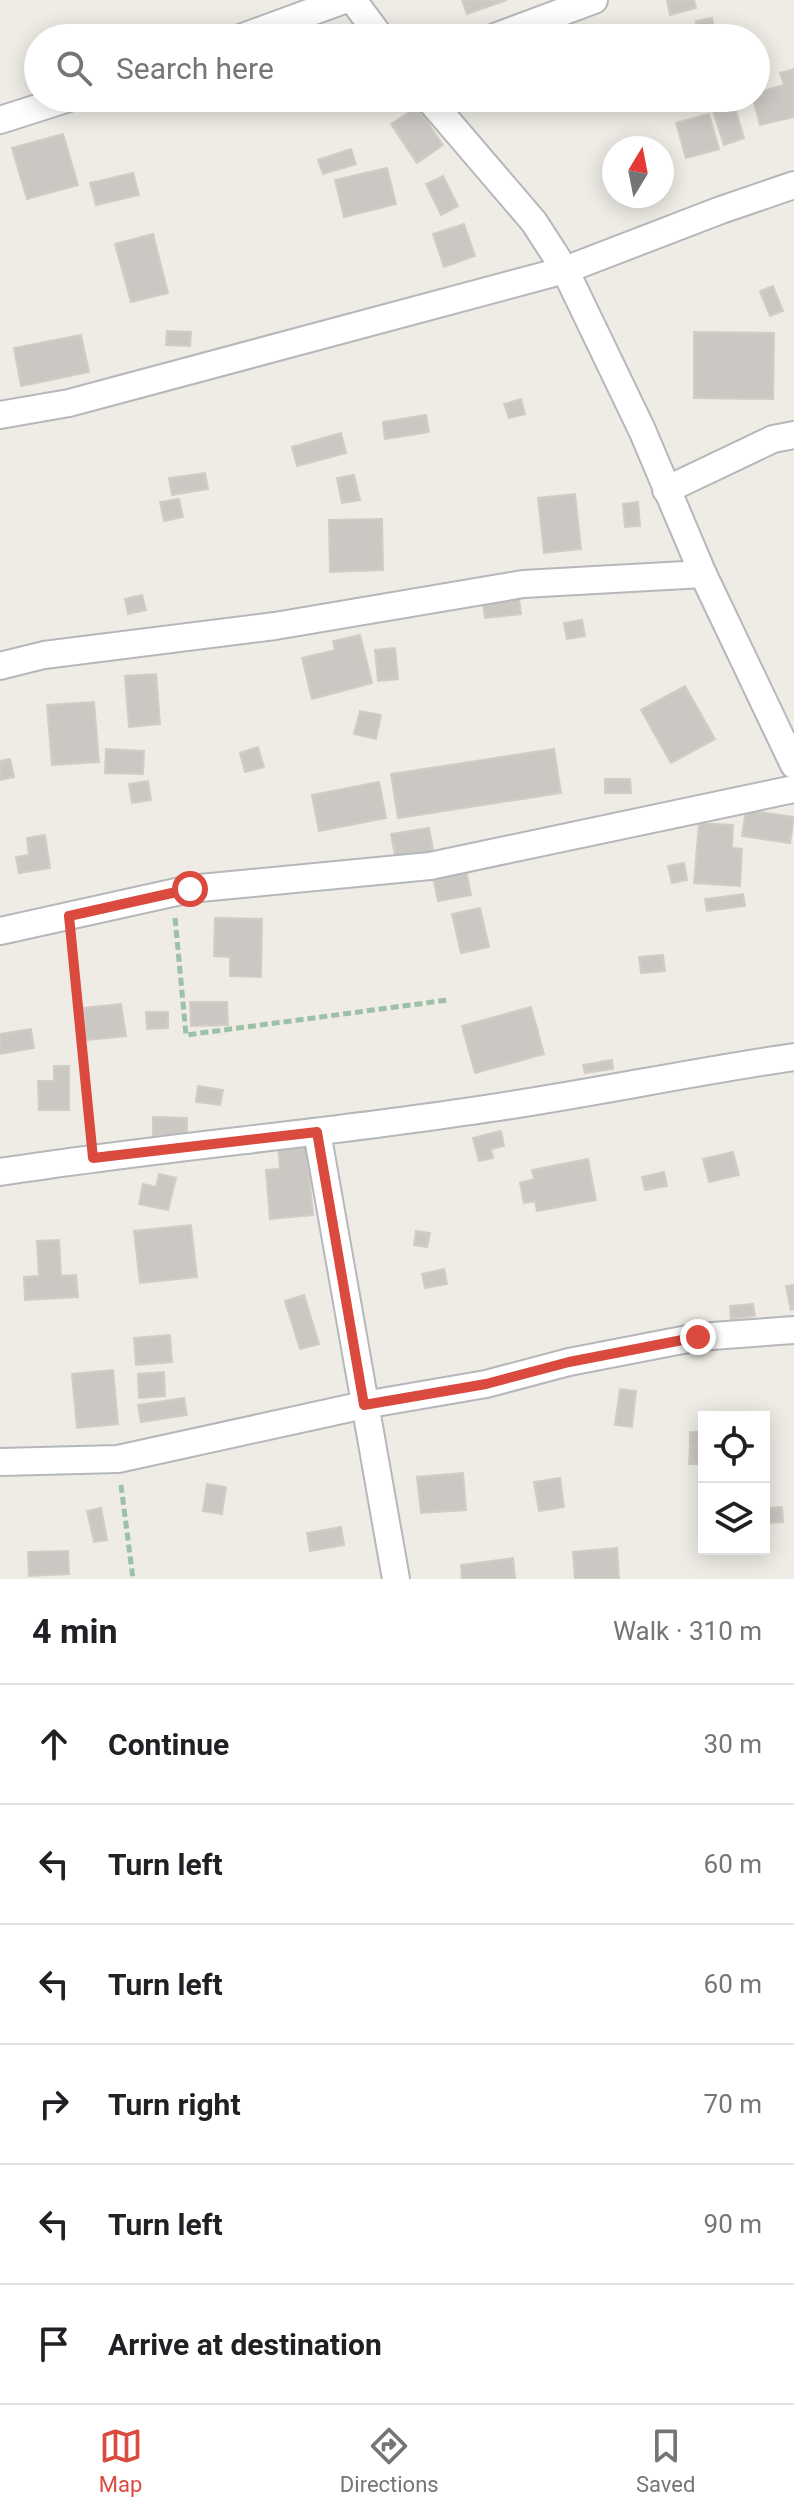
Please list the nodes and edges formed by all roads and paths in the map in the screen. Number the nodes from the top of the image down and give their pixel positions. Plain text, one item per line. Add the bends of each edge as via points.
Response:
1 (344, 0) edge
2 (353, 0) edge
3 (594, 0) edge
4 (278, 24) edge
5 (371, 24) edge
6 (530, 24) edge
7 (25, 112) edge
8 (440, 112) edge
9 (0, 120) edge
10 (794, 185) edge
11 (565, 270) junction
12 (0, 415) edge
13 (794, 435) edge
14 (666, 490) junction
15 (703, 574) junction
16 (0, 666) edge
17 (794, 765) edge
18 (794, 789) edge
19 (173, 893) junction
20 (69, 916) junction
21 (0, 931) edge
22 (448, 1000) dead end
23 (794, 1057) edge
24 (317, 1132) junction
25 (93, 1158) junction
26 (0, 1172) edge
27 (794, 1330) edge
28 (364, 1405) junction
29 (118, 1459) junction
30 (0, 1462) edge
31 (133, 1579) edge
32 (396, 1579) edge

1 - 4 street
2 - 5 street
3 - 6 street
7 - 9 street
8 - 11 street via 534,222
10 - 11 street
11 - 12 street via 69,403
11 - 14 street
13 - 14 street via 773,439
14 - 15 street
15 - 16 street via 523,584 275,626 44,655
15 - 17 street
18 - 19 street via 430,866
19 - 20 street
19 - 22 path via 186,1035
20 - 21 street
20 - 25 path
23 - 24 street
24 - 25 street
24 - 28 street
25 - 26 street
27 - 28 street via 698,1337
28 - 29 street
28 - 32 street
29 - 30 street
29 - 31 path

